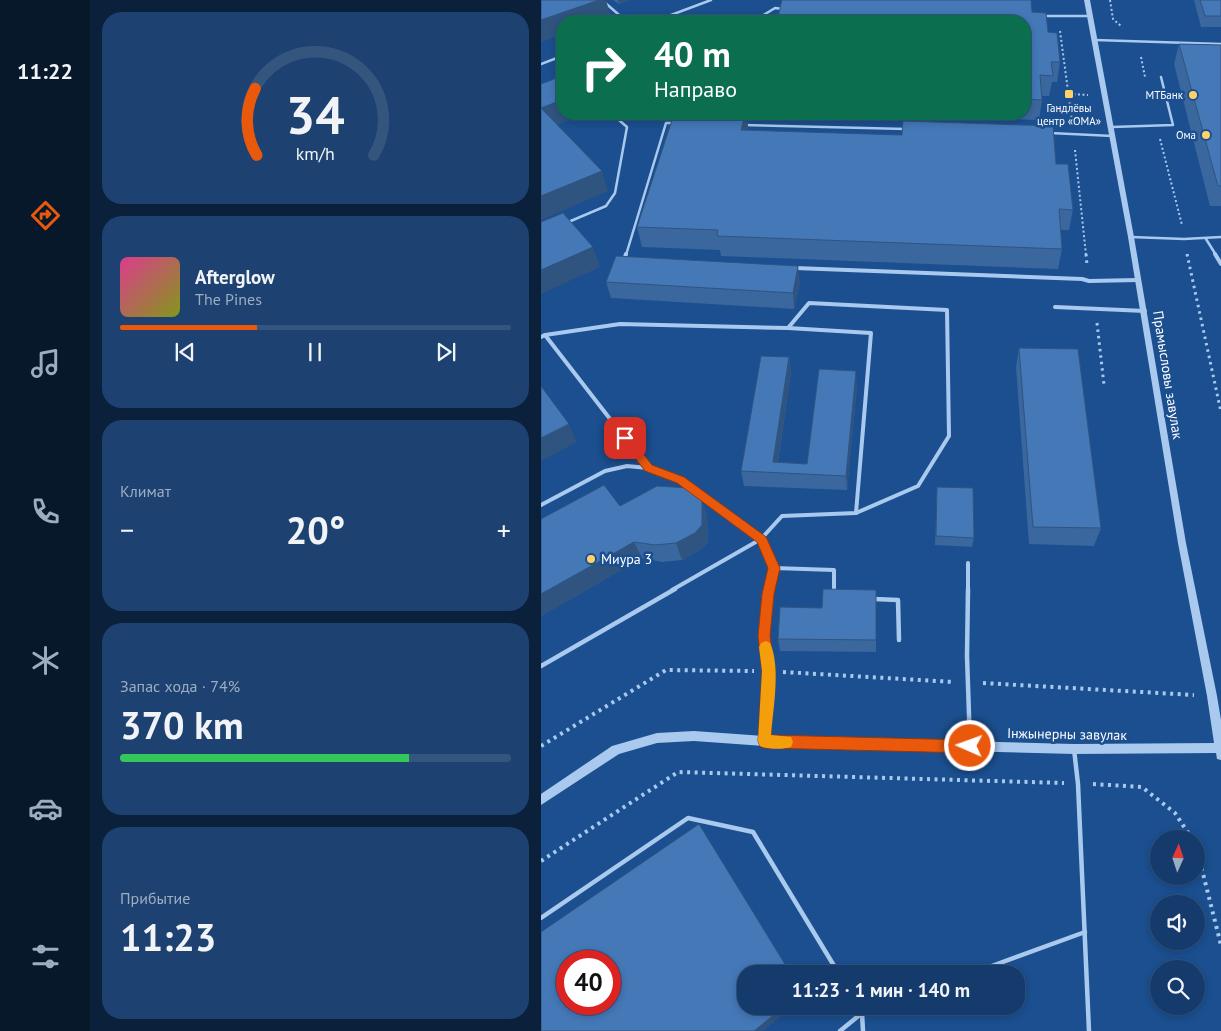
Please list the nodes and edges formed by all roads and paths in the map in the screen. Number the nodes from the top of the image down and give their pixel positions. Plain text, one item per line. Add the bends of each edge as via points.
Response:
1 (602, 0) edge
2 (711, 0) edge
3 (1087, 0) edge
4 (1110, 0) edge
5 (785, 9) edge
6 (620, 15) edge
7 (671, 15) edge
8 (764, 15) edge
9 (1042, 16) edge
10 (1059, 16) junction
11 (1090, 16) junction
12 (1095, 40) junction
13 (1138, 41) junction
14 (1221, 44) edge
15 (556, 58) edge
16 (541, 64) edge
17 (1161, 77) dead end
18 (1146, 80) dead end
19 (619, 120) edge
20 (676, 123) edge
21 (743, 125) edge
22 (1157, 126) junction
23 (909, 129) edge
24 (1112, 132) junction
25 (1047, 133) edge
26 (1074, 134) junction
27 (565, 224) edge
28 (1131, 236) junction
29 (1221, 237) edge
30 (1184, 239) junction
31 (1206, 239) junction
32 (633, 262) edge
33 (1221, 264) edge
34 (793, 268) edge
35 (1089, 280) junction
36 (1139, 280) junction
37 (1055, 308) dead end
38 (1095, 310) junction
39 (1145, 311) junction
40 (788, 328) junction
41 (543, 336) edge
42 (1104, 384) dead end
43 (1221, 412) edge
44 (649, 468) junction
45 (541, 505) edge
46 (856, 513) junction
47 (761, 539) junction
48 (968, 563) dead end
49 (774, 568) junction
50 (834, 598) edge
51 (871, 599) edge
52 (899, 640) dead end
53 (541, 666) edge
54 (769, 671) junction
55 (969, 682) junction
56 (1212, 696) junction
57 (764, 741) junction
58 (541, 746) edge
59 (970, 746) junction
60 (1074, 749) junction
61 (1220, 750) edge
62 (1079, 784) junction
63 (541, 800) edge
64 (1186, 830) edge
65 (541, 861) edge
66 (1205, 882) edge
67 (541, 918) edge
68 (1085, 932) junction
69 (1221, 945) edge
70 (834, 965) edge
71 (995, 965) edge
72 (860, 1015) edge
73 (862, 1015) edge
74 (840, 1031) edge
75 (863, 1031) edge
76 (1089, 1031) edge

1 - 6 lane
2 - 7 lane
3 - 11 street, Прамысловы завулак
4 - 13 path via 1113,19
5 - 8 lane via 775,8
9 - 10 lane
10 - 11 lane
10 - 26 path
11 - 12 street, Прамысловы завулак
12 - 13 lane
12 - 24 street, Прамысловы завулак
13 - 14 lane
13 - 18 path
15 - 16 lane
17 - 22 lane via 1173,126
19 - 27 lane via 627,127 615,193 606,206
20 - 32 lane via 666,123 623,262
21 - 23 lane
22 - 24 lane
22 - 30 path
24 - 26 lane
24 - 28 street, Прамысловы завулак
25 - 26 lane
26 - 35 path
28 - 30 lane
28 - 36 street, Прамысловы завулак
29 - 31 lane
30 - 31 lane
30 - 43 path
31 - 33 lane
34 - 35 lane
35 - 36 lane
36 - 39 street, Прамысловы завулак
37 - 38 lane
38 - 39 lane
38 - 42 path
39 - 56 street, Прамысловы завулак via 1182,543
40 - 41 lane via 620,324
40 - 46 lane via 871,333
40 - 46 lane via 809,303 947,310 949,436 919,486
41 - 44 lane
44 - 45 lane via 627,466 605,472
44 - 47 lane via 681,480
46 - 47 lane via 782,516
47 - 49 lane
47 - 53 lane
48 - 55 lane
49 - 50 lane via 835,570
49 - 54 lane via 764,636
51 - 52 lane via 899,600
54 - 55 path
54 - 57 lane
54 - 58 path via 666,670
55 - 56 path
55 - 59 lane
56 - 61 street, Прамысловы завулак
57 - 59 street, Інжынерны завулак
57 - 63 street, Інжынерны завулак via 694,736 657,738 616,750
59 - 60 street, Інжынерны завулак
60 - 61 street, Інжынерны завулак
60 - 62 lane
62 - 64 path via 1142,787 1175,814
62 - 65 path via 678,772
62 - 68 lane
66 - 69 path
67 - 70 lane via 689,818 753,832
68 - 71 lane
68 - 76 lane
72 - 74 lane
73 - 75 lane

